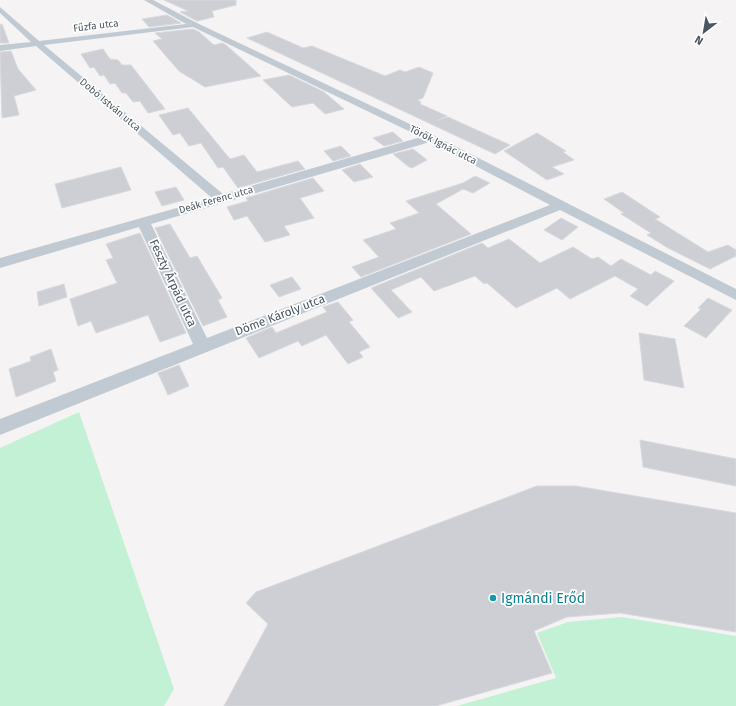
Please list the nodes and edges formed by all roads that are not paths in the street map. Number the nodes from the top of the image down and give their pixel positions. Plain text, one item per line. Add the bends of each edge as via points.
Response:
1 (148, 0) edge
2 (0, 9) edge
3 (194, 25) junction
4 (38, 44) junction
5 (0, 48) edge
6 (431, 138) junction
7 (221, 199) junction
8 (561, 205) junction
9 (144, 220) junction
10 (0, 263) edge
11 (736, 295) edge
12 (202, 346) junction
13 (0, 427) edge

1 - 3 street, Török Ignác utca
2 - 4 street, Dobó István utca
3 - 4 street, Fűzfa utca
3 - 6 street, Török Ignác utca
4 - 5 street, Fűzfa utca
4 - 7 street, Dobó István utca
6 - 7 street, Deák Ferenc utca
6 - 8 street, Török Ignác utca
7 - 9 street, Deák Ferenc utca
8 - 11 street, Török Ignác utca
8 - 12 street, Döme Károly utca
9 - 10 street, Deák Ferenc utca
9 - 12 street, Feszty Árpád utca
12 - 13 street, Döme Károly utca

